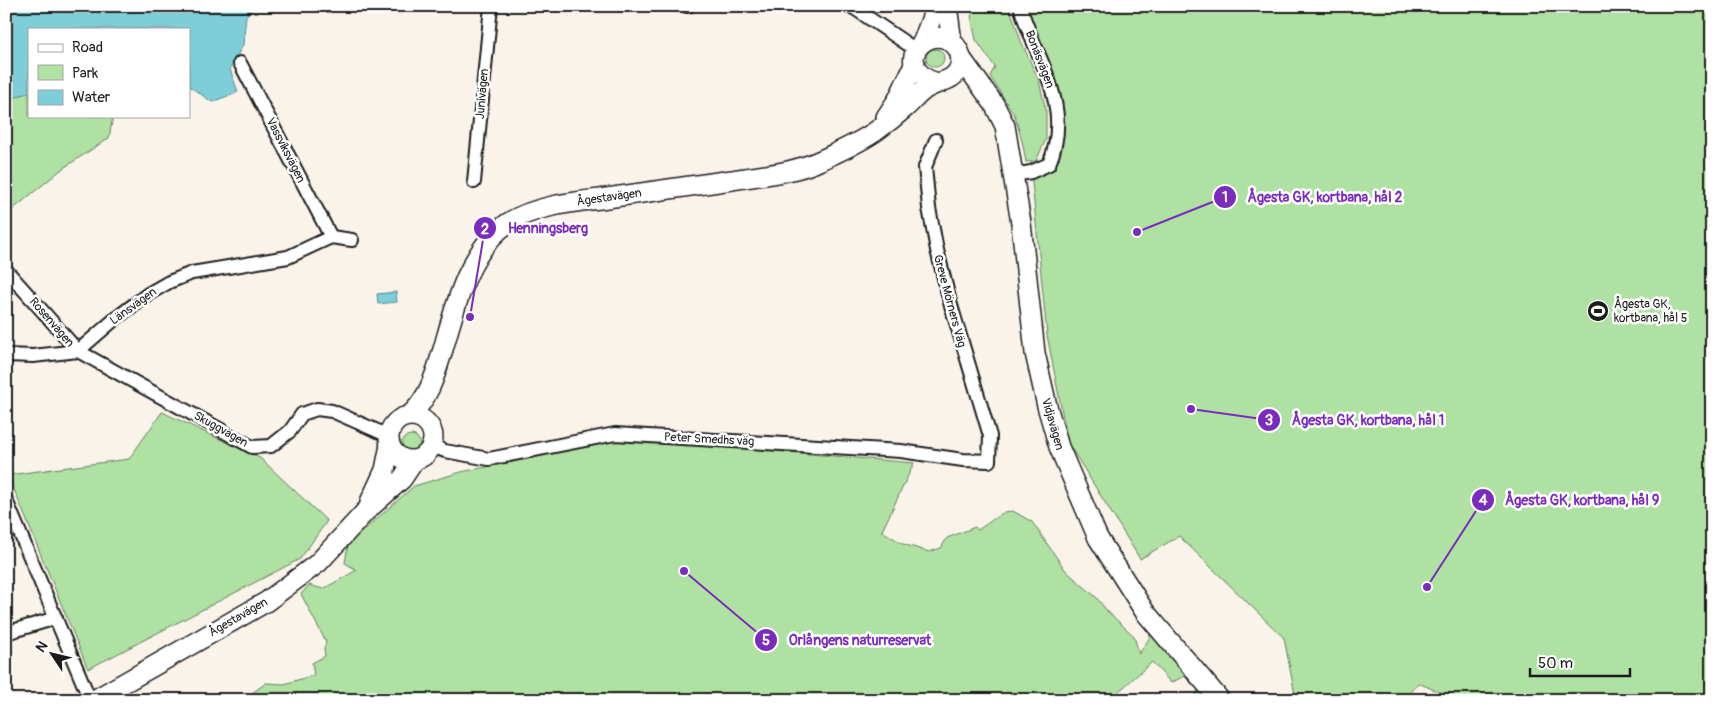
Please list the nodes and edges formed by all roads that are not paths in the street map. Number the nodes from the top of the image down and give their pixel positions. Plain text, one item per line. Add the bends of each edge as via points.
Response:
1 (491, 6) edge
2 (847, 6) edge
3 (936, 6) edge
4 (947, 6) edge
5 (1020, 6) edge
6 (956, 50) junction
7 (918, 52) junction
8 (240, 64) dead end
9 (944, 81) junction
10 (994, 104) junction
11 (877, 130) junction
12 (936, 140) dead end
13 (1014, 175) junction
14 (474, 182) dead end
15 (332, 237) junction
16 (352, 240) dead end
17 (6, 270) edge
18 (78, 352) junction
19 (6, 355) edge
20 (434, 378) junction
21 (409, 416) junction
22 (428, 423) junction
23 (390, 438) junction
24 (432, 446) junction
25 (414, 460) junction
26 (990, 461) joint
27 (6, 500) edge
28 (365, 512) junction
29 (56, 618) junction
30 (6, 633) edge
31 (90, 700) edge
32 (94, 700) edge
33 (1220, 700) edge

1 - 14 street, Junivägen
2 - 7 street
3 - 7 main road, Ågestavägen
4 - 6 main road
5 - 13 street, Bonäsvägen via 1048,75 1058,125 1056,149 1049,164
6 - 7 main road via 943,37 934,37
6 - 9 main road via 958,72
6 - 10 main road, Vidjavägen
7 - 9 main road via 919,73 923,78 930,82
7 - 11 main road, Ågestavägen via 898,99
8 - 15 street, Vassviksvägen
9 - 10 main road
9 - 11 main road, Ågestavägen via 924,90
10 - 13 main road, Vidjavägen via 1005,126
11 - 20 main road, Ågestavägen via 810,165 752,177 572,202 525,214 508,223 475,258
12 - 26 street, Greve Mörners Väg via 925,167 929,208 950,302 990,436
13 - 33 main road, Vidjavägen via 1036,353 1059,447 1098,538 1145,612
15 - 16 street
15 - 18 street, Länsvägen via 288,257 192,273 169,282 148,294
17 - 18 street, Rosenvägen
18 - 19 street
18 - 23 street, Skuggvägen via 252,447 270,446 290,431 302,414 317,409 332,411
20 - 21 main road, Ågestavägen via 419,407
20 - 22 main road, Ågestavägen via 434,412
21 - 22 main road
21 - 23 main road via 396,421
22 - 24 main road via 433,433
23 - 25 main road via 396,455
23 - 28 main road, Ågestavägen via 385,470
24 - 25 main road via 422,458
24 - 26 street, Peter Smedhs väg via 489,459 615,434 901,451
25 - 28 main road, Ågestavägen via 402,479
27 - 29 street
28 - 32 main road, Ågestavägen via 318,563 266,602
29 - 30 street
29 - 31 street

